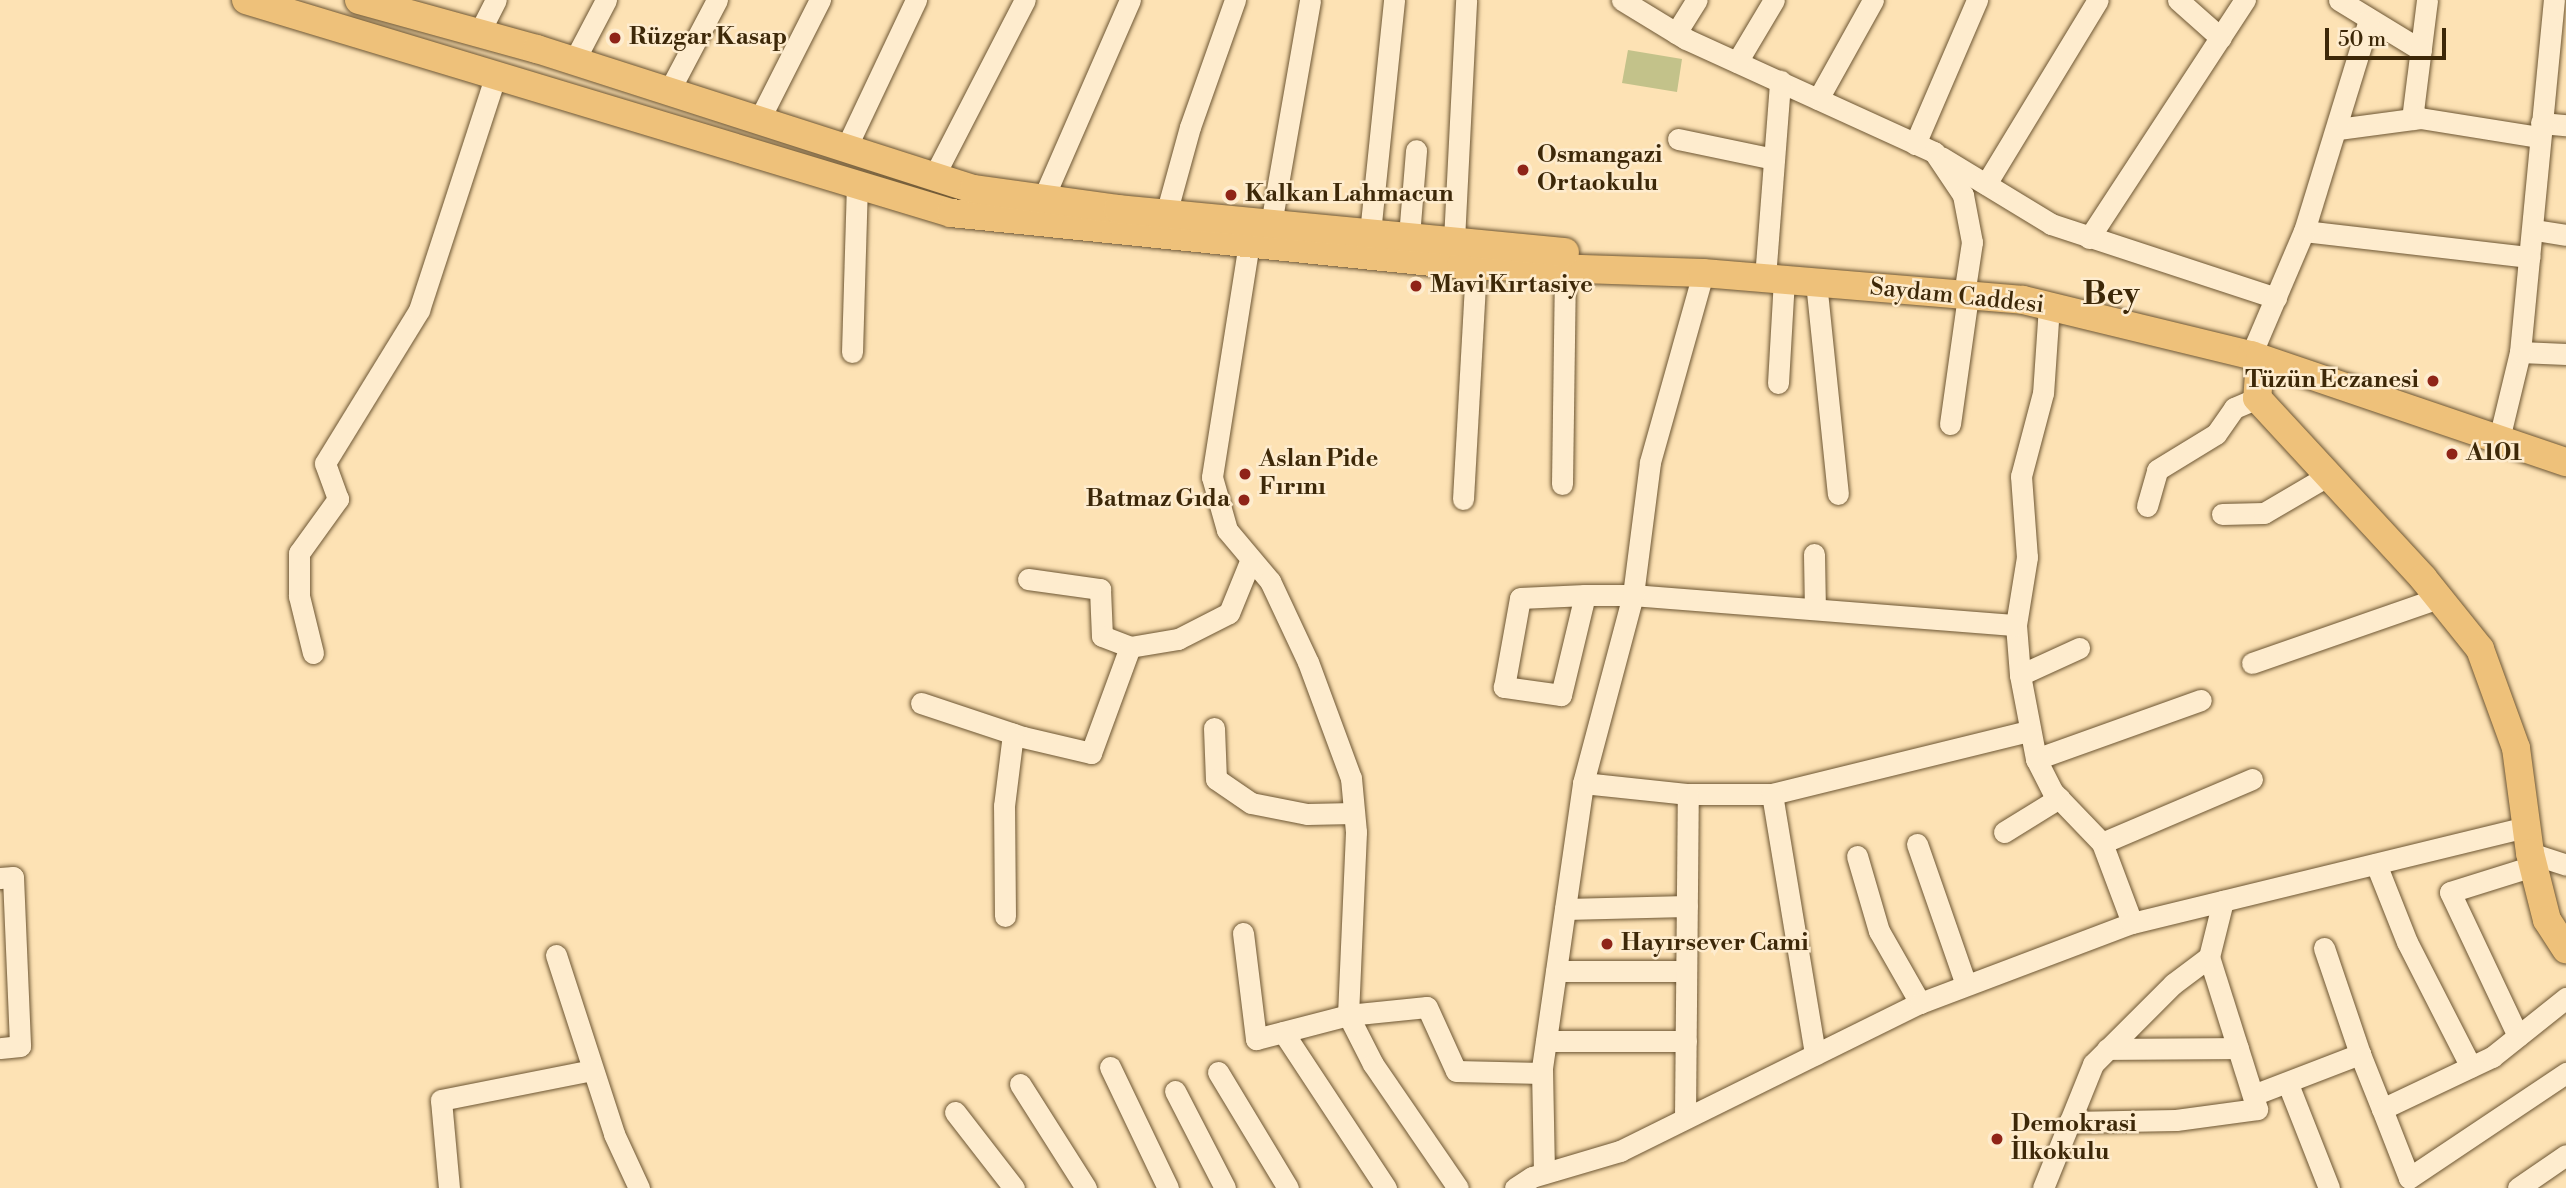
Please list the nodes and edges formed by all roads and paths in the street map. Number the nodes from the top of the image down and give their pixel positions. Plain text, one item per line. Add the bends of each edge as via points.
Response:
1 (246, 0) edge
2 (496, 0) edge
3 (606, 0) edge
4 (717, 0) edge
5 (820, 0) edge
6 (916, 0) edge
7 (1025, 0) edge
8 (1130, 0) edge
9 (1235, 0) edge
10 (1310, 0) edge
11 (1394, 0) edge
12 (1466, 0) edge
13 (1622, 0) edge
14 (1697, 0) edge
15 (1774, 0) edge
16 (1873, 0) edge
17 (1977, 0) edge
18 (2098, 0) edge
19 (2178, 0) edge
20 (2245, 0) edge
21 (2339, 0) edge
22 (2427, 0) edge
23 (2554, 0) edge
24 (375, 2) edge
25 (2369, 20) junction
26 (2559, 26) edge
27 (478, 33) junction
28 (1676, 33) junction
29 (2221, 38) junction
30 (2421, 50) junction
31 (574, 61) junction
32 (1737, 62) junction
33 (496, 75) junction
34 (1780, 82) junction
35 (669, 91) junction
36 (1818, 99) junction
37 (2412, 119) junction
38 (759, 120) junction
39 (2566, 125) edge
40 (2338, 129) junction
41 (2540, 130) junction
42 (1678, 139) dead end
43 (846, 148) junction
44 (1924, 148) junction
45 (1416, 149) dead end
46 (1774, 159) junction
47 (934, 176) junction
48 (1986, 184) junction
49 (857, 185) junction
50 (1043, 199) junction
51 (1166, 214) junction
52 (1271, 224) junction
53 (2535, 230) junction
54 (2304, 231) junction
55 (1370, 233) junction
56 (2566, 235) edge
57 (1409, 236) junction
58 (2089, 238) junction
59 (1454, 240) junction
60 (1249, 243) junction
61 (2530, 257) junction
62 (1476, 265) junction
63 (1565, 268) junction
64 (1703, 273) junction
65 (1774, 279) junction
66 (1816, 282) junction
67 (1966, 295) junction
68 (2276, 298) junction
69 (2049, 306) junction
70 (852, 352) dead end
71 (2520, 352) junction
72 (2566, 354) edge
73 (2256, 357) junction
74 (1778, 383) dead end
75 (2257, 398) junction
76 (1951, 424) dead end
77 (2499, 439) junction
78 (2566, 462) edge
79 (2329, 475) junction
80 (1562, 484) dead end
81 (1838, 495) dead end
82 (1462, 499) dead end
83 (2147, 506) dead end
84 (2222, 514) dead end
85 (1814, 554) dead end
86 (1251, 559) junction
87 (1028, 579) dead end
88 (1585, 595) junction
89 (1633, 595) junction
90 (2439, 598) junction
91 (1815, 609) junction
92 (2016, 625) junction
93 (1130, 648) junction
94 (2079, 648) dead end
95 (313, 653) dead end
96 (2252, 663) dead end
97 (2020, 676) junction
98 (2201, 700) dead end
99 (921, 703) dead end
100 (1214, 728) dead end
101 (2028, 731) junction
102 (1013, 734) junction
103 (2036, 759) junction
104 (2252, 779) dead end
105 (1583, 783) junction
106 (1688, 794) junction
107 (1772, 794) junction
108 (2059, 798) junction
109 (1354, 813) junction
110 (2004, 832) dead end
111 (2102, 843) junction
112 (1917, 844) dead end
113 (2530, 849) junction
114 (1857, 856) dead end
115 (2376, 864) junction
116 (2566, 865) edge
117 (0, 878) edge
118 (2223, 901) junction
119 (1686, 906) junction
120 (1565, 909) junction
121 (1005, 916) dead end
122 (2132, 923) junction
123 (1243, 933) dead end
124 (2324, 948) dead end
125 (2566, 949) edge
126 (556, 955) dead end
127 (2209, 957) junction
128 (1556, 971) junction
129 (1686, 971) junction
130 (1966, 985) junction
131 (2566, 998) edge
132 (1920, 1003) junction
133 (1348, 1015) junction
134 (1283, 1032) junction
135 (2518, 1036) junction
136 (1546, 1041) junction
137 (1686, 1041) junction
138 (0, 1048) edge
139 (2238, 1048) junction
140 (2108, 1049) junction
141 (1815, 1054) junction
142 (2360, 1054) junction
143 (1110, 1067) dead end
144 (2471, 1067) junction
145 (592, 1070) junction
146 (1218, 1072) dead end
147 (1542, 1073) junction
148 (2566, 1073) edge
149 (1020, 1084) dead end
150 (2288, 1084) junction
151 (1175, 1091) dead end
152 (2253, 1095) junction
153 (2382, 1109) junction
154 (955, 1112) dead end
155 (1685, 1118) junction
156 (2069, 1122) junction
157 (2566, 1155) edge
158 (1544, 1173) junction
159 (449, 1188) edge
160 (639, 1188) edge
161 (1014, 1188) edge
162 (1086, 1188) edge
163 (1168, 1188) edge
164 (1225, 1188) edge
165 (1288, 1188) edge
166 (1386, 1188) edge
167 (1458, 1188) edge
168 (1515, 1188) edge
169 (2043, 1188) edge
170 (2329, 1188) edge
171 (2518, 1188) edge

1 - 33 main road
2 - 27 street
3 - 31 street
4 - 35 street
5 - 38 street
6 - 43 street
7 - 47 street
8 - 50 street
9 - 51 street via 1190,127
10 - 52 street
11 - 55 street
12 - 59 street
13 - 28 street
14 - 28 street
15 - 32 street
16 - 36 street
17 - 44 street
18 - 48 street
19 - 29 street
20 - 29 street
21 - 25 street
22 - 30 street
23 - 26 street
24 - 27 main road
25 - 30 street
25 - 40 street
26 - 41 street
27 - 31 main road
28 - 32 street
29 - 58 street
30 - 37 street
31 - 35 main road
32 - 34 street
33 - 49 main road
33 - 95 street via 419,310 325,463 338,499 299,553 299,596
34 - 36 street
34 - 46 street
35 - 38 main road
36 - 44 street
37 - 40 street
37 - 41 street
38 - 43 main road
39 - 41 street
40 - 54 street
41 - 53 street
42 - 46 street
43 - 47 main road
44 - 48 street
44 - 67 street via 1963,195 1972,242
45 - 57 street
46 - 65 street
47 - 50 main road via 974,189
48 - 58 street via 2051,224
49 - 60 main road via 951,213
49 - 70 street
50 - 51 main road
51 - 52 main road
52 - 55 main road
53 - 56 street
53 - 61 street
54 - 61 street
54 - 68 street
55 - 57 main road
57 - 59 main road
58 - 68 street
59 - 64 main road
60 - 62 main road
60 - 86 street via 1212,477 1227,530
61 - 71 street
62 - 63 main road
62 - 82 street
63 - 64 main road
63 - 80 street
64 - 65 main road, Saydam Caddesi
64 - 89 street via 1650,462
65 - 66 main road, Saydam Caddesi
65 - 74 street
66 - 67 main road, Saydam Caddesi
66 - 81 street
67 - 69 main road, Saydam Caddesi
67 - 76 street
68 - 73 street
69 - 73 main road, Saydam Caddesi
69 - 92 street via 2043,393 2021,476 2026,557
71 - 72 street
71 - 77 street
73 - 75 main road
73 - 77 main road, Saydam Caddesi
75 - 79 main road
75 - 83 street via 2234,408 2216,434 2158,470
77 - 78 main road, Saydam Caddesi
79 - 84 street via 2264,513
79 - 90 main road
85 - 91 street
86 - 93 street via 1229,613 1178,639
86 - 109 street via 1269,581 1338,734 1351,778
87 - 93 street via 1100,589 1102,636
88 - 88 street via 1561,695 1504,687 1520,598
88 - 89 street
89 - 91 street
89 - 105 street
90 - 96 street
90 - 113 main road via 2480,649 2516,748
91 - 92 street
92 - 97 street
93 - 102 street via 1091,753
94 - 97 street
97 - 101 street
98 - 103 street
99 - 102 street
100 - 109 street via 1216,779 1251,803 1307,814
101 - 103 street
101 - 107 street
102 - 121 street via 1004,806
103 - 108 street
104 - 111 street
105 - 106 street
105 - 120 street
106 - 107 street
106 - 119 street
107 - 141 street
108 - 110 street
108 - 111 street
109 - 133 street
111 - 122 street
112 - 130 street
113 - 115 street
113 - 116 street
113 - 125 main road via 2547,920
113 - 135 street via 2450,892
114 - 132 street via 1879,931
115 - 118 street
115 - 144 street via 2407,943
117 - 138 street via 13,877 20,1046
118 - 122 street
118 - 127 street
119 - 120 street
119 - 129 street
120 - 128 street
122 - 130 street
123 - 134 street via 1256,1040
124 - 142 street
126 - 145 street
127 - 139 street
127 - 140 street via 2173,984
128 - 129 street
128 - 136 street
129 - 137 street
130 - 132 street
131 - 135 street
132 - 141 street
133 - 134 street
133 - 147 street via 1427,1007 1456,1072
133 - 167 street via 1373,1063
134 - 166 street
135 - 144 street
136 - 137 street
136 - 147 street
137 - 155 street
139 - 140 street
139 - 152 street
140 - 156 street via 2093,1064
141 - 155 street
142 - 150 street
142 - 153 street
143 - 163 street
144 - 153 street
145 - 159 street via 442,1100
145 - 160 street
146 - 165 street
147 - 158 street
148 - 153 street via 2409,1178
149 - 162 street
150 - 152 street
150 - 170 street
151 - 164 street
152 - 156 street via 2257,1109 2176,1120
154 - 161 street
155 - 158 street via 1620,1151
156 - 169 street
157 - 171 street
158 - 168 street

